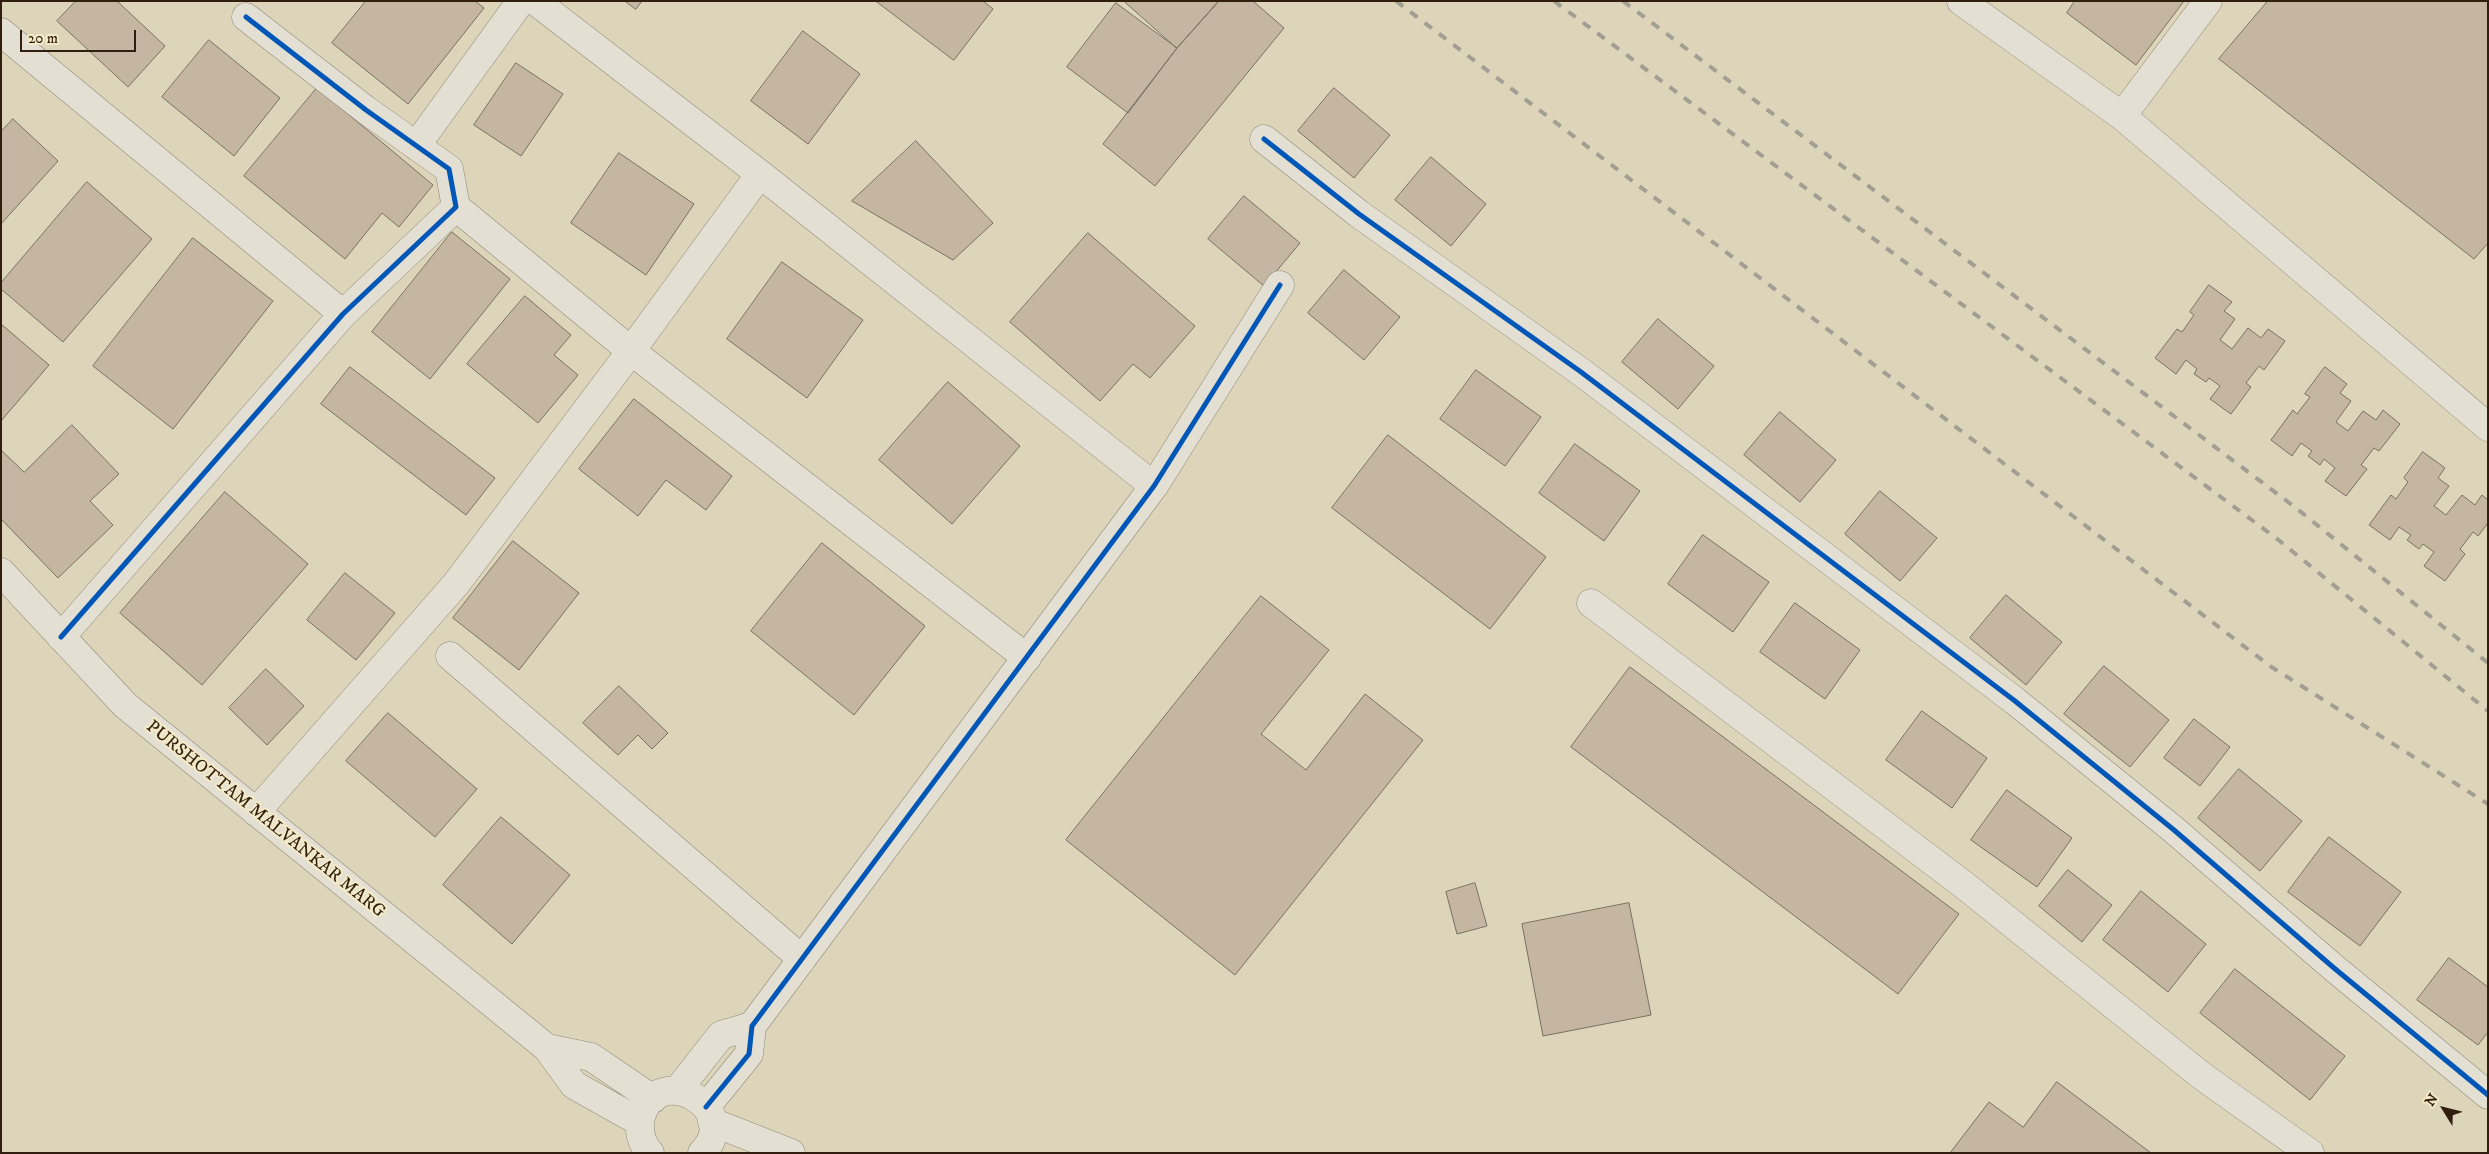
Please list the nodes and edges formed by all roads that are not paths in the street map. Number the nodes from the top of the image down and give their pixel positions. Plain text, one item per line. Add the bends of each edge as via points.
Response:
1 (521, 1) edge
2 (535, 1) edge
3 (1962, 1) edge
4 (2208, 1) edge
5 (246, 17) dead end
6 (1, 32) edge
7 (2122, 116) junction
8 (1264, 139) dead end
9 (416, 146) junction
10 (760, 174) junction
11 (456, 207) junction
12 (1280, 285) dead end
13 (343, 314) junction
14 (631, 352) junction
15 (2488, 427) edge
16 (1154, 486) junction
17 (1, 572) edge
18 (1591, 603) dead end
19 (61, 637) junction
20 (450, 656) dead end
21 (1026, 658) junction
22 (256, 812) junction
23 (802, 959) junction
24 (752, 1026) junction
25 (2488, 1095) edge
26 (709, 1115) junction
27 (648, 1126) edge
28 (702, 1153) edge
29 (791, 1153) edge
30 (2310, 1153) edge

1 - 9 street
2 - 10 street
3 - 7 street
4 - 7 street
5 - 9 street
6 - 13 street
7 - 15 street
8 - 25 street via 1359,214 1581,372 2016,701
9 - 11 street via 449,169
10 - 14 street
10 - 16 street
11 - 13 street
11 - 14 street
12 - 16 street
13 - 19 street
14 - 21 street
14 - 22 street via 456,584
16 - 21 street
17 - 19 street, PURSHOTTAM MALVANKAR MARG
18 - 30 street via 1964,886 2202,1076
19 - 22 street, PURSHOTTAM MALVANKAR MARG via 125,705
20 - 23 street
21 - 23 street
22 - 27 street, PURSHOTTAM MALVANKAR MARG via 547,1048 574,1085
23 - 24 street
24 - 26 street via 748,1054
24 - 27 street via 721,1035
26 - 27 street, PURSHOTTAM MALVANKAR MARG via 694,1095
26 - 28 street via 710,1142
26 - 29 street, PURSHOTTAM MALVANKAR MARG

